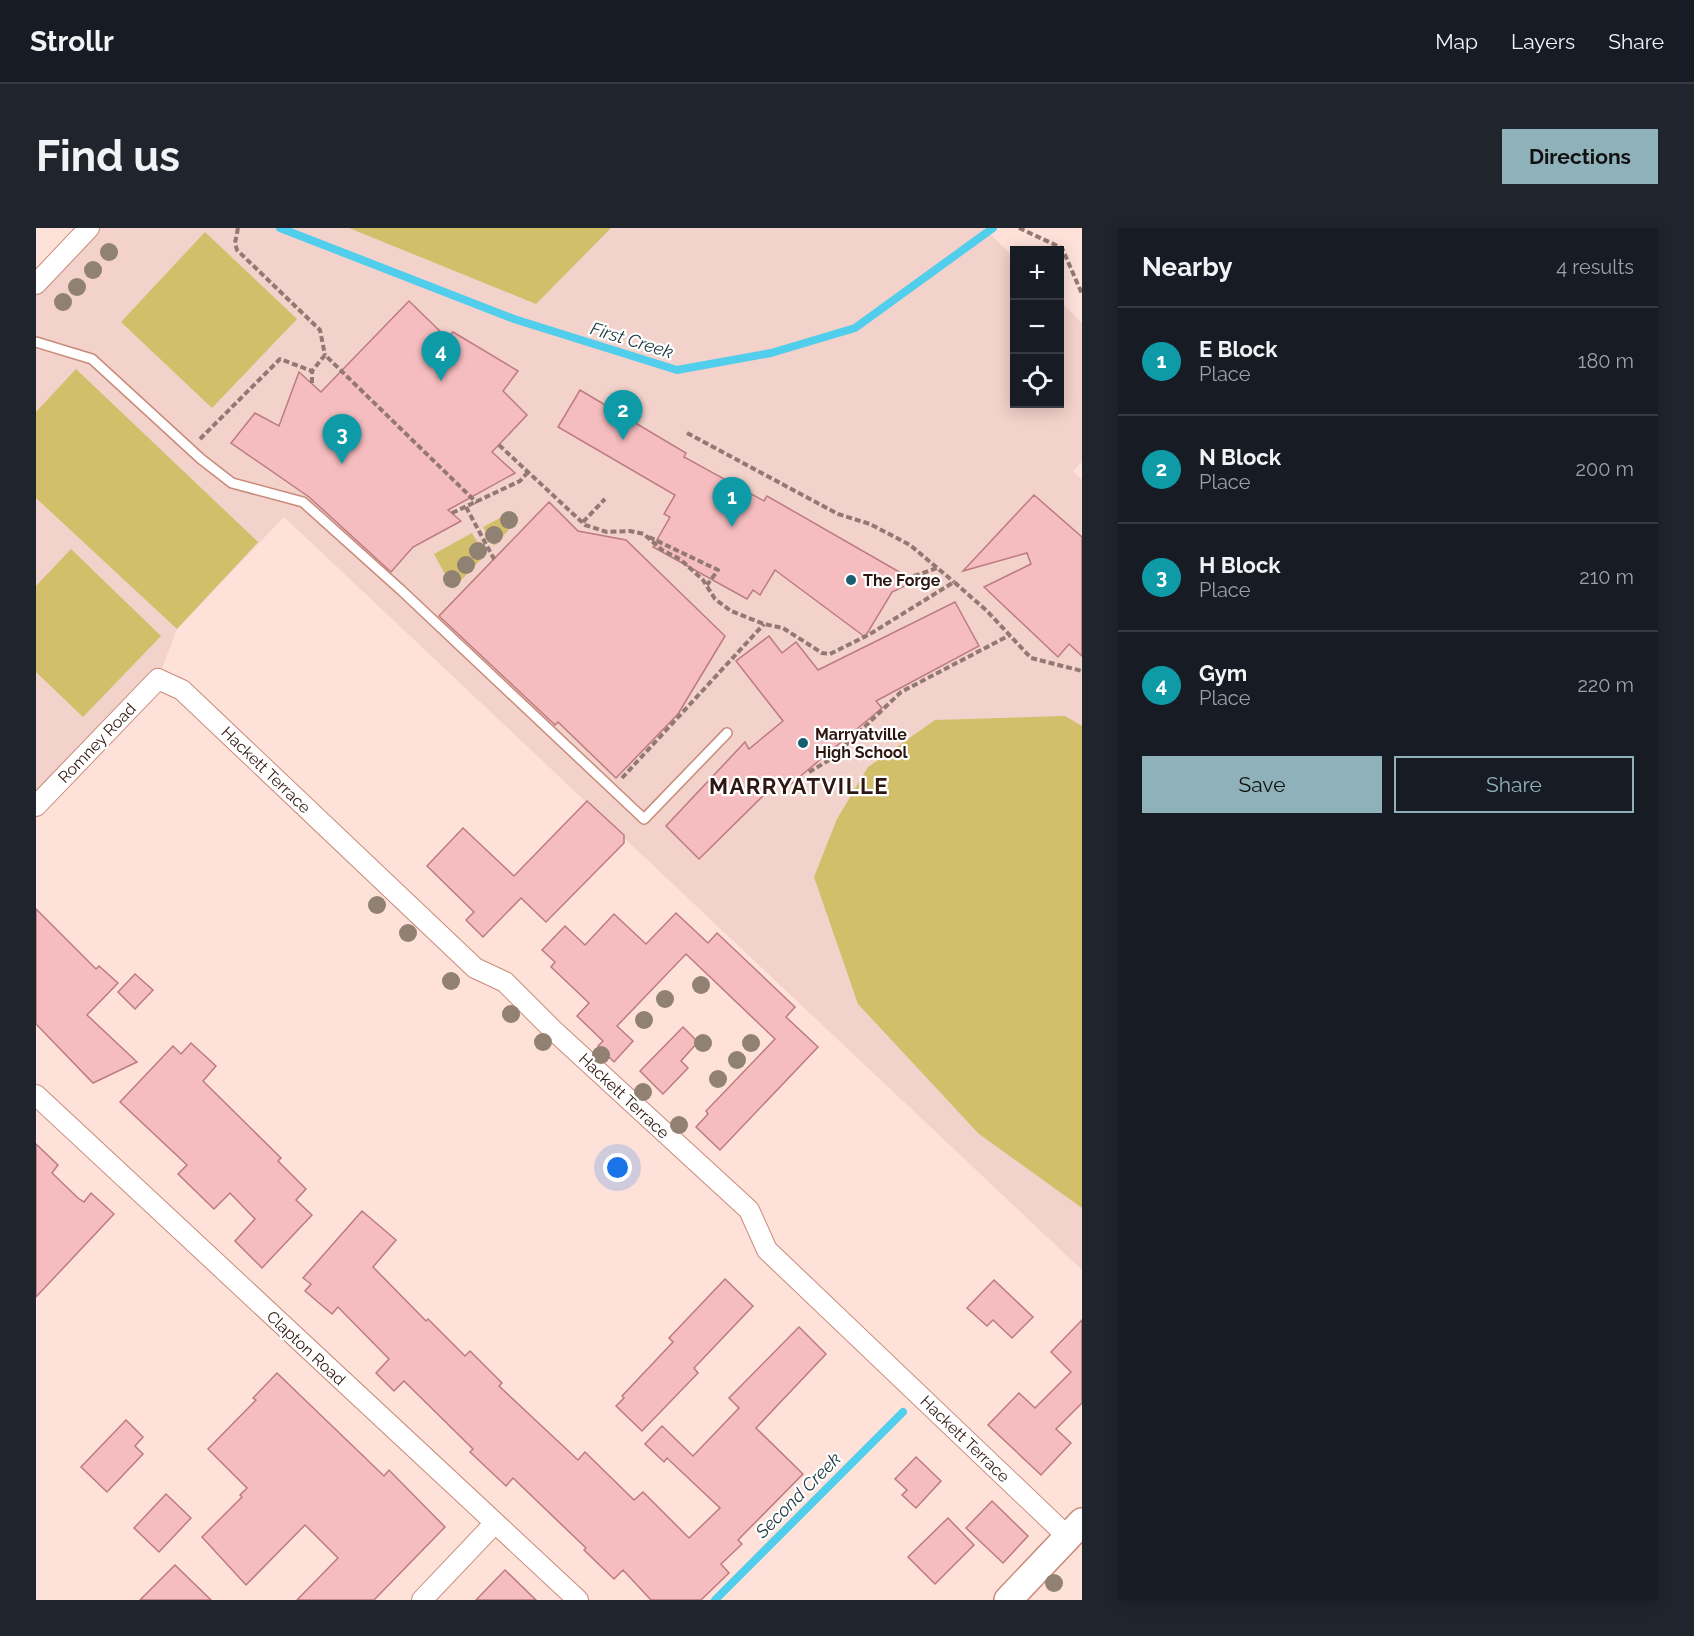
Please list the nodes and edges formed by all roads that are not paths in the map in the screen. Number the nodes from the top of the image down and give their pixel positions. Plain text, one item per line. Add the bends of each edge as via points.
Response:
1 (88, 228) edge
2 (36, 284) edge
3 (36, 342) edge
4 (158, 679) joint
5 (727, 733) dead end
6 (36, 806) edge
7 (36, 1095) edge
8 (495, 1523) junction
9 (1075, 1530) edge
10 (422, 1600) edge
11 (578, 1600) edge
12 (1008, 1600) edge

1 - 2 street
3 - 5 lane via 92,359 232,483 303,502 644,819
4 - 6 street, Romney Road
4 - 9 street, Hackett Terrace via 182,690 474,968 505,982 749,1210 767,1250
7 - 8 street, Clapton Road
8 - 10 street
8 - 11 street, Clapton Road
9 - 12 main road

